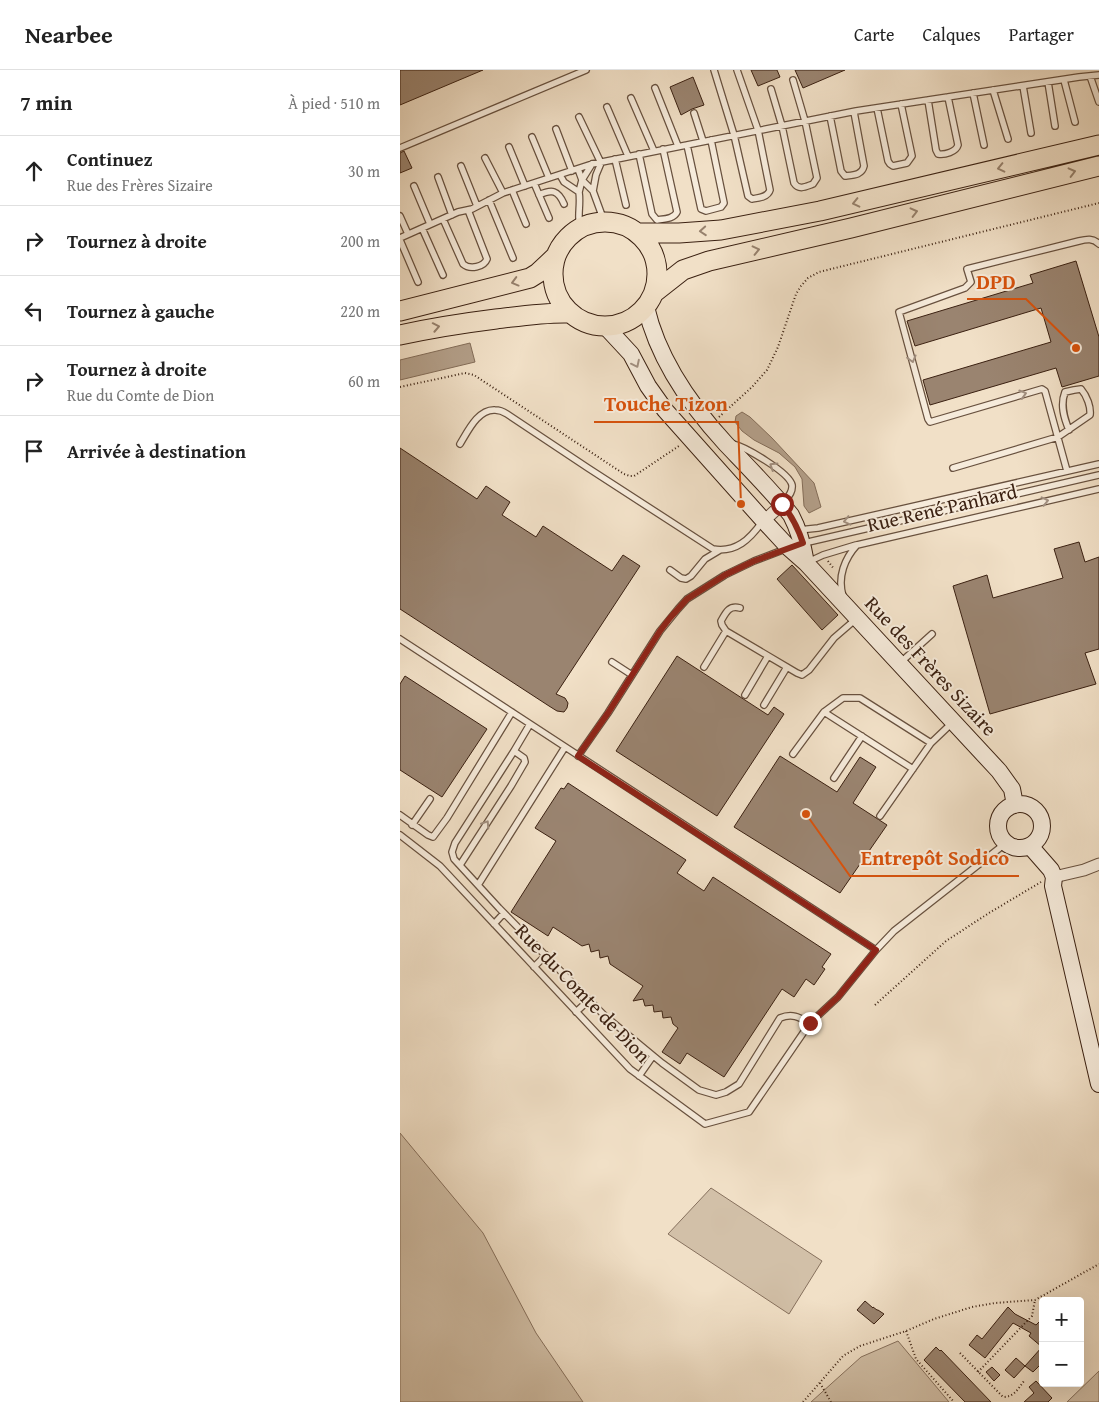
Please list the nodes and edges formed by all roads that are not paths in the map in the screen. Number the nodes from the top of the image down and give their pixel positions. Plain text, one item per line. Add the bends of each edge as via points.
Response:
1 (586, 70) edge
2 (714, 70) edge
3 (737, 70) edge
4 (1099, 75) edge
5 (1090, 76) junction
6 (793, 80) dead end
7 (1064, 80) junction
8 (1048, 82) junction
9 (1023, 86) junction
10 (655, 88) dead end
11 (771, 89) dead end
12 (994, 90) junction
13 (973, 93) junction
14 (948, 97) junction
15 (631, 98) dead end
16 (928, 100) junction
17 (1099, 102) edge
18 (901, 104) junction
19 (607, 107) dead end
20 (877, 108) junction
21 (854, 112) junction
22 (694, 114) dead end
23 (830, 116) junction
24 (579, 117) dead end
25 (805, 121) junction
26 (1075, 122) dead end
27 (782, 126) junction
28 (1055, 126) dead end
29 (556, 129) dead end
30 (758, 130) junction
31 (1031, 133) dead end
32 (734, 135) junction
33 (532, 137) dead end
34 (1008, 139) dead end
35 (711, 140) junction
36 (703, 141) junction
37 (687, 144) junction
38 (1099, 145) edge
39 (678, 146) junction
40 (984, 146) dead end
41 (509, 147) dead end
42 (400, 148) edge
43 (663, 149) junction
44 (654, 151) junction
45 (639, 154) junction
46 (628, 156) junction
47 (485, 158) dead end
48 (615, 159) junction
49 (601, 163) junction
50 (592, 164) junction
51 (461, 166) dead end
52 (1099, 166) edge
53 (575, 170) junction
54 (560, 175) junction
55 (438, 177) dead end
56 (549, 178) junction
57 (582, 180) junction
58 (534, 183) junction
59 (414, 186) dead end
60 (525, 186) junction
61 (512, 190) junction
62 (593, 191) junction
63 (579, 192) junction
64 (503, 193) junction
65 (539, 195) junction
66 (489, 200) junction
67 (564, 204) dead end
68 (626, 205) dead end
69 (477, 206) junction
70 (468, 210) junction
71 (452, 215) junction
72 (400, 216) edge
73 (549, 218) dead end
74 (443, 219) junction
75 (604, 221) junction
76 (430, 224) junction
77 (526, 224) dead end
78 (422, 228) junction
79 (580, 228) junction
80 (638, 233) junction
81 (408, 234) junction
82 (400, 239) edge
83 (1099, 244) edge
84 (556, 256) junction
85 (513, 258) dead end
86 (443, 275) dead end
87 (418, 282) dead end
88 (650, 300) junction
89 (400, 311) edge
90 (570, 313) junction
91 (606, 326) junction
92 (400, 335) edge
93 (1069, 430) junction
94 (1058, 435) junction
95 (460, 444) dead end
96 (1099, 464) edge
97 (953, 468) dead end
98 (1067, 471) junction
99 (1099, 475) edge
100 (1099, 488) edge
101 (782, 504) junction
102 (764, 520) junction
103 (797, 540) junction
104 (857, 545) junction
105 (720, 550) junction
106 (806, 562) junction
107 (670, 570) dead end
108 (845, 605) junction
109 (740, 608) dead end
110 (858, 618) junction
111 (726, 631) junction
112 (932, 634) dead end
113 (400, 639) edge
114 (768, 656) junction
115 (612, 662) dead end
116 (900, 664) junction
117 (704, 667) dead end
118 (787, 667) junction
119 (632, 675) junction
120 (745, 695) dead end
121 (764, 705) dead end
122 (512, 712) junction
123 (824, 712) junction
124 (953, 722) junction
125 (530, 724) junction
126 (862, 736) junction
127 (931, 743) junction
128 (566, 747) junction
129 (514, 751) junction
130 (793, 754) dead end
131 (578, 756) junction
132 (912, 770) junction
133 (834, 778) dead end
134 (430, 799) dead end
135 (1015, 805) junction
136 (400, 815) edge
137 (880, 816) dead end
138 (412, 825) junction
139 (400, 835) edge
140 (1006, 843) junction
141 (1030, 846) junction
142 (1099, 864) edge
143 (460, 865) junction
144 (1054, 877) junction
145 (478, 885) junction
146 (504, 913) junction
147 (494, 924) junction
148 (876, 950) junction
149 (546, 955) junction
150 (534, 967) junction
151 (589, 1000) junction
152 (576, 1012) junction
153 (810, 1023) junction
154 (653, 1056) junction
155 (639, 1076) junction
156 (1099, 1084) edge

1 - 42 lane
2 - 32 lane
3 - 30 lane
4 - 5 lane
5 - 7 lane
5 - 17 lane
6 - 25 lane
7 - 8 lane
7 - 26 lane
8 - 9 lane
8 - 28 lane
9 - 12 lane
9 - 31 lane
10 - 39 lane
11 - 27 lane
12 - 13 lane
12 - 34 lane
13 - 14 lane
13 - 40 lane
14 - 16 lane
14 - 16 lane via 958,145 954,151 941,154 936,150
15 - 44 lane
16 - 18 lane
18 - 20 lane
18 - 20 lane via 912,156 907,163 893,166 888,161
19 - 46 lane
20 - 21 lane
21 - 23 lane
21 - 23 lane via 864,166 860,173 845,176 841,171
22 - 36 lane
23 - 25 lane
24 - 49 lane
25 - 27 lane
25 - 27 lane via 817,178 814,184 799,188 794,183
27 - 30 lane
29 - 53 lane
30 - 32 lane
30 - 32 lane via 770,193 752,199 748,196
32 - 35 lane
33 - 56 lane
35 - 36 lane
35 - 37 lane via 724,203 722,207 706,211 701,209
36 - 37 lane
37 - 39 lane
38 -> 80 main road via 820,212 721,230
39 - 43 lane
41 - 60 lane
43 - 44 lane
43 - 45 lane via 677,212 672,217 657,220 652,214
44 - 45 lane
45 - 46 lane
46 - 48 lane
47 - 64 lane
48 - 49 lane
48 - 68 lane
49 - 50 lane
49 - 62 lane
50 - 53 lane
50 - 57 lane
51 - 69 lane
88 -> 52 main road via 683,270 709,261
53 - 54 lane
53 - 57 lane
54 - 56 lane
54 - 63 lane via 564,182
55 - 71 lane
56 - 58 lane
57 - 62 lane
57 - 63 lane
58 - 60 lane
58 - 65 lane
59 - 76 lane
60 - 61 lane
61 - 64 lane
61 - 77 lane
62 - 75 lane
63 - 79 lane
64 - 66 lane
65 - 67 lane via 556,192
65 - 73 lane
66 - 69 lane
66 - 85 lane
69 - 70 lane
70 - 71 lane
70 - 74 lane via 487,258 483,264 471,268 463,264
71 - 74 lane
72 - 81 lane
74 - 76 lane
75 - 79 main road
75 - 80 main road via 622,224
76 - 78 lane
78 - 81 lane
78 - 86 lane
79 - 84 main road via 561,245
80 - 88 main road via 654,254 657,266 658,279
81 - 82 lane
82 - 87 lane
83 -> 94 lane via 1090,239 1079,241 967,269 971,282 965,288 899,312 930,422 1042,389
84 -> 89 main road via 530,278
84 - 90 main road via 553,281 556,293
88 - 91 main road via 634,318
101 -> 88 street via 709,424 684,390 652,330
90 - 91 main road via 581,320
92 -> 90 main road via 493,319
91 -> 102 street via 631,354 654,396
93 - 93 lane via 1090,415 1086,394 1081,389 1065,392 1063,397 1063,413
93 - 94 lane
94 - 97 lane
94 - 98 lane
95 - 105 lane via 485,412 496,410 507,414 703,544
96 - 98 lane, Rue René Panhard
98 -> 103 lane, Rue René Panhard via 818,528
99 - 103 lane
104 -> 100 lane, Rue René Panhard
101 - 102 street
101 - 103 street via 791,514
102 - 103 street
102 - 105 lane via 747,539 730,549
103 - 106 street
103 - 119 lane via 725,575 687,599 670,618
104 - 106 lane
104 - 108 lane, Rue René Panhard via 849,553 841,577
105 - 107 lane via 686,579
106 - 108 street, Rue des Frères Sizaire
108 - 110 street, Rue des Frères Sizaire
109 - 111 lane via 731,607 721,621
110 - 116 street, Rue des Frères Sizaire
110 - 118 lane via 834,638 807,672 797,673
111 - 114 lane
111 - 117 lane
112 - 116 lane
113 - 122 lane
114 - 118 lane
114 - 120 lane
115 - 119 lane
116 - 124 street, Rue des Frères Sizaire
118 - 121 lane
119 - 131 lane
122 - 125 lane
122 - 138 lane via 433,837
123 - 126 lane
123 - 127 lane via 843,698 860,698
123 - 130 lane
124 - 127 lane
124 - 135 street, Rue des Frères Sizaire via 1012,789
125 - 128 lane
125 - 129 lane
126 - 132 lane
126 - 133 lane
127 - 132 lane
128 - 131 lane
128 - 145 lane
129 - 143 lane via 455,843 452,852
143 -> 129 lane via 525,762
131 - 148 lane
132 - 137 lane
134 - 138 lane
135 - 140 street via 1005,810 999,821 999,833
135 - 141 street via 1028,805 1038,813 1042,825 1040,837
136 - 138 lane
139 - 147 lane, Rue du Comte de Dion via 440,866
140 - 141 street via 1014,847
140 - 148 lane, Rue du Comte de Dion via 894,931
141 - 144 street
142 - 144 street
143 - 145 lane
144 - 156 street via 1053,886
145 - 146 lane
146 - 147 lane
146 - 149 lane
147 - 150 lane, Rue du Comte de Dion
148 - 153 lane, Rue du Comte de Dion via 838,997
149 - 150 lane
149 - 151 lane
150 - 152 lane, Rue du Comte de Dion
151 - 152 lane
151 - 154 lane
152 - 155 lane, Rue du Comte de Dion
153 - 154 lane via 796,1016 780,1018 739,1084 716,1095 699,1090
153 - 155 lane, Rue du Comte de Dion via 748,1112 705,1124
154 - 155 lane

